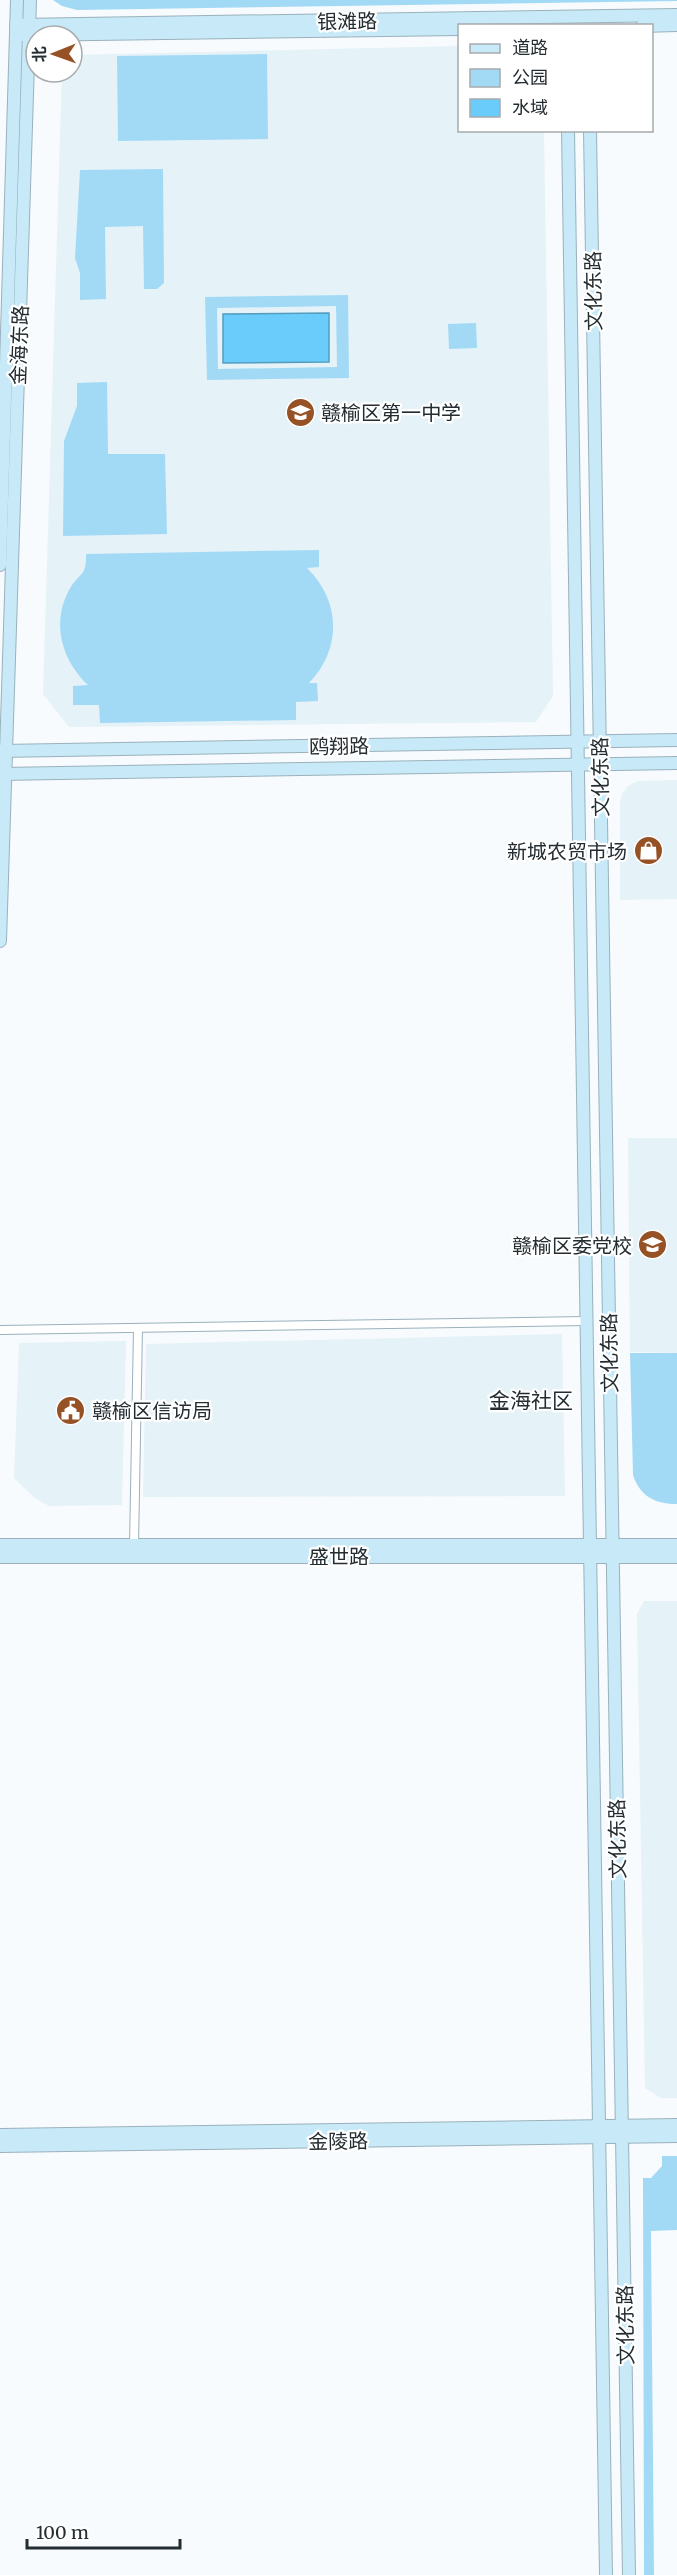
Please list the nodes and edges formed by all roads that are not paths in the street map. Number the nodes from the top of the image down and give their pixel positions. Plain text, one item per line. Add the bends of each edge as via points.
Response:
1 (17, 0) edge
2 (30, 0) edge
3 (677, 15) edge
4 (566, 21) edge
5 (589, 21) edge
6 (677, 25) edge
7 (653, 26) edge
8 (458, 28) edge
9 (23, 30) junction
10 (568, 132) edge
11 (590, 132) edge
12 (0, 565) edge
13 (677, 740) edge
14 (577, 742) junction
15 (599, 742) junction
16 (3, 751) edge
17 (677, 763) edge
18 (577, 765) junction
19 (599, 765) junction
20 (3, 774) edge
21 (0, 941) edge
22 (586, 1321) junction
23 (138, 1328) junction
24 (0, 1330) edge
25 (0, 1545) edge
26 (134, 1545) junction
27 (677, 1545) edge
28 (590, 1551) junction
29 (612, 1551) junction
30 (0, 1557) edge
31 (677, 1557) edge
32 (677, 2125) edge
33 (622, 2131) junction
34 (599, 2132) junction
35 (0, 2135) edge
36 (677, 2136) edge
37 (0, 2146) edge
38 (606, 2575) edge
39 (629, 2575) edge

1 - 9 main road, 金海东路
2 - 9 main road, 金海东路
3 - 5 main road, 银滩路
4 - 5 main road, 银滩路
4 - 9 main road, 银滩路
6 - 7 main road
8 - 9 main road, 银滩路
9 - 12 main road, 金海东路
9 - 16 main road, 金海东路
10 - 14 main road, 文化东路
11 - 15 main road, 文化东路
13 - 15 main road, 鸥翔路
14 - 15 main road, 鸥翔路
14 - 16 main road, 鸥翔路
14 - 18 main road, 文化东路
15 - 19 main road, 文化东路
16 - 20 main road, 金海东路
17 - 19 main road, 鸥翔路
18 - 19 main road, 鸥翔路
18 - 20 main road, 鸥翔路
18 - 22 main road, 文化东路
19 - 29 main road, 文化东路
20 - 21 main road, 金海东路
22 - 23 street
22 - 28 main road, 文化东路
23 - 24 street
23 - 26 street
25 - 26 main road, 盛世路
26 - 28 main road, 盛世路
27 - 29 main road, 盛世路
28 - 29 main road, 盛世路
28 - 30 main road, 盛世路
28 - 34 main road, 文化东路
29 - 31 main road, 盛世路
29 - 33 main road, 文化东路
32 - 33 main road, 金陵路
33 - 34 main road, 金陵路
33 - 36 main road, 金陵路
33 - 39 main road, 文化东路
34 - 35 main road, 金陵路
34 - 37 main road, 金陵路
34 - 38 main road, 文化东路

